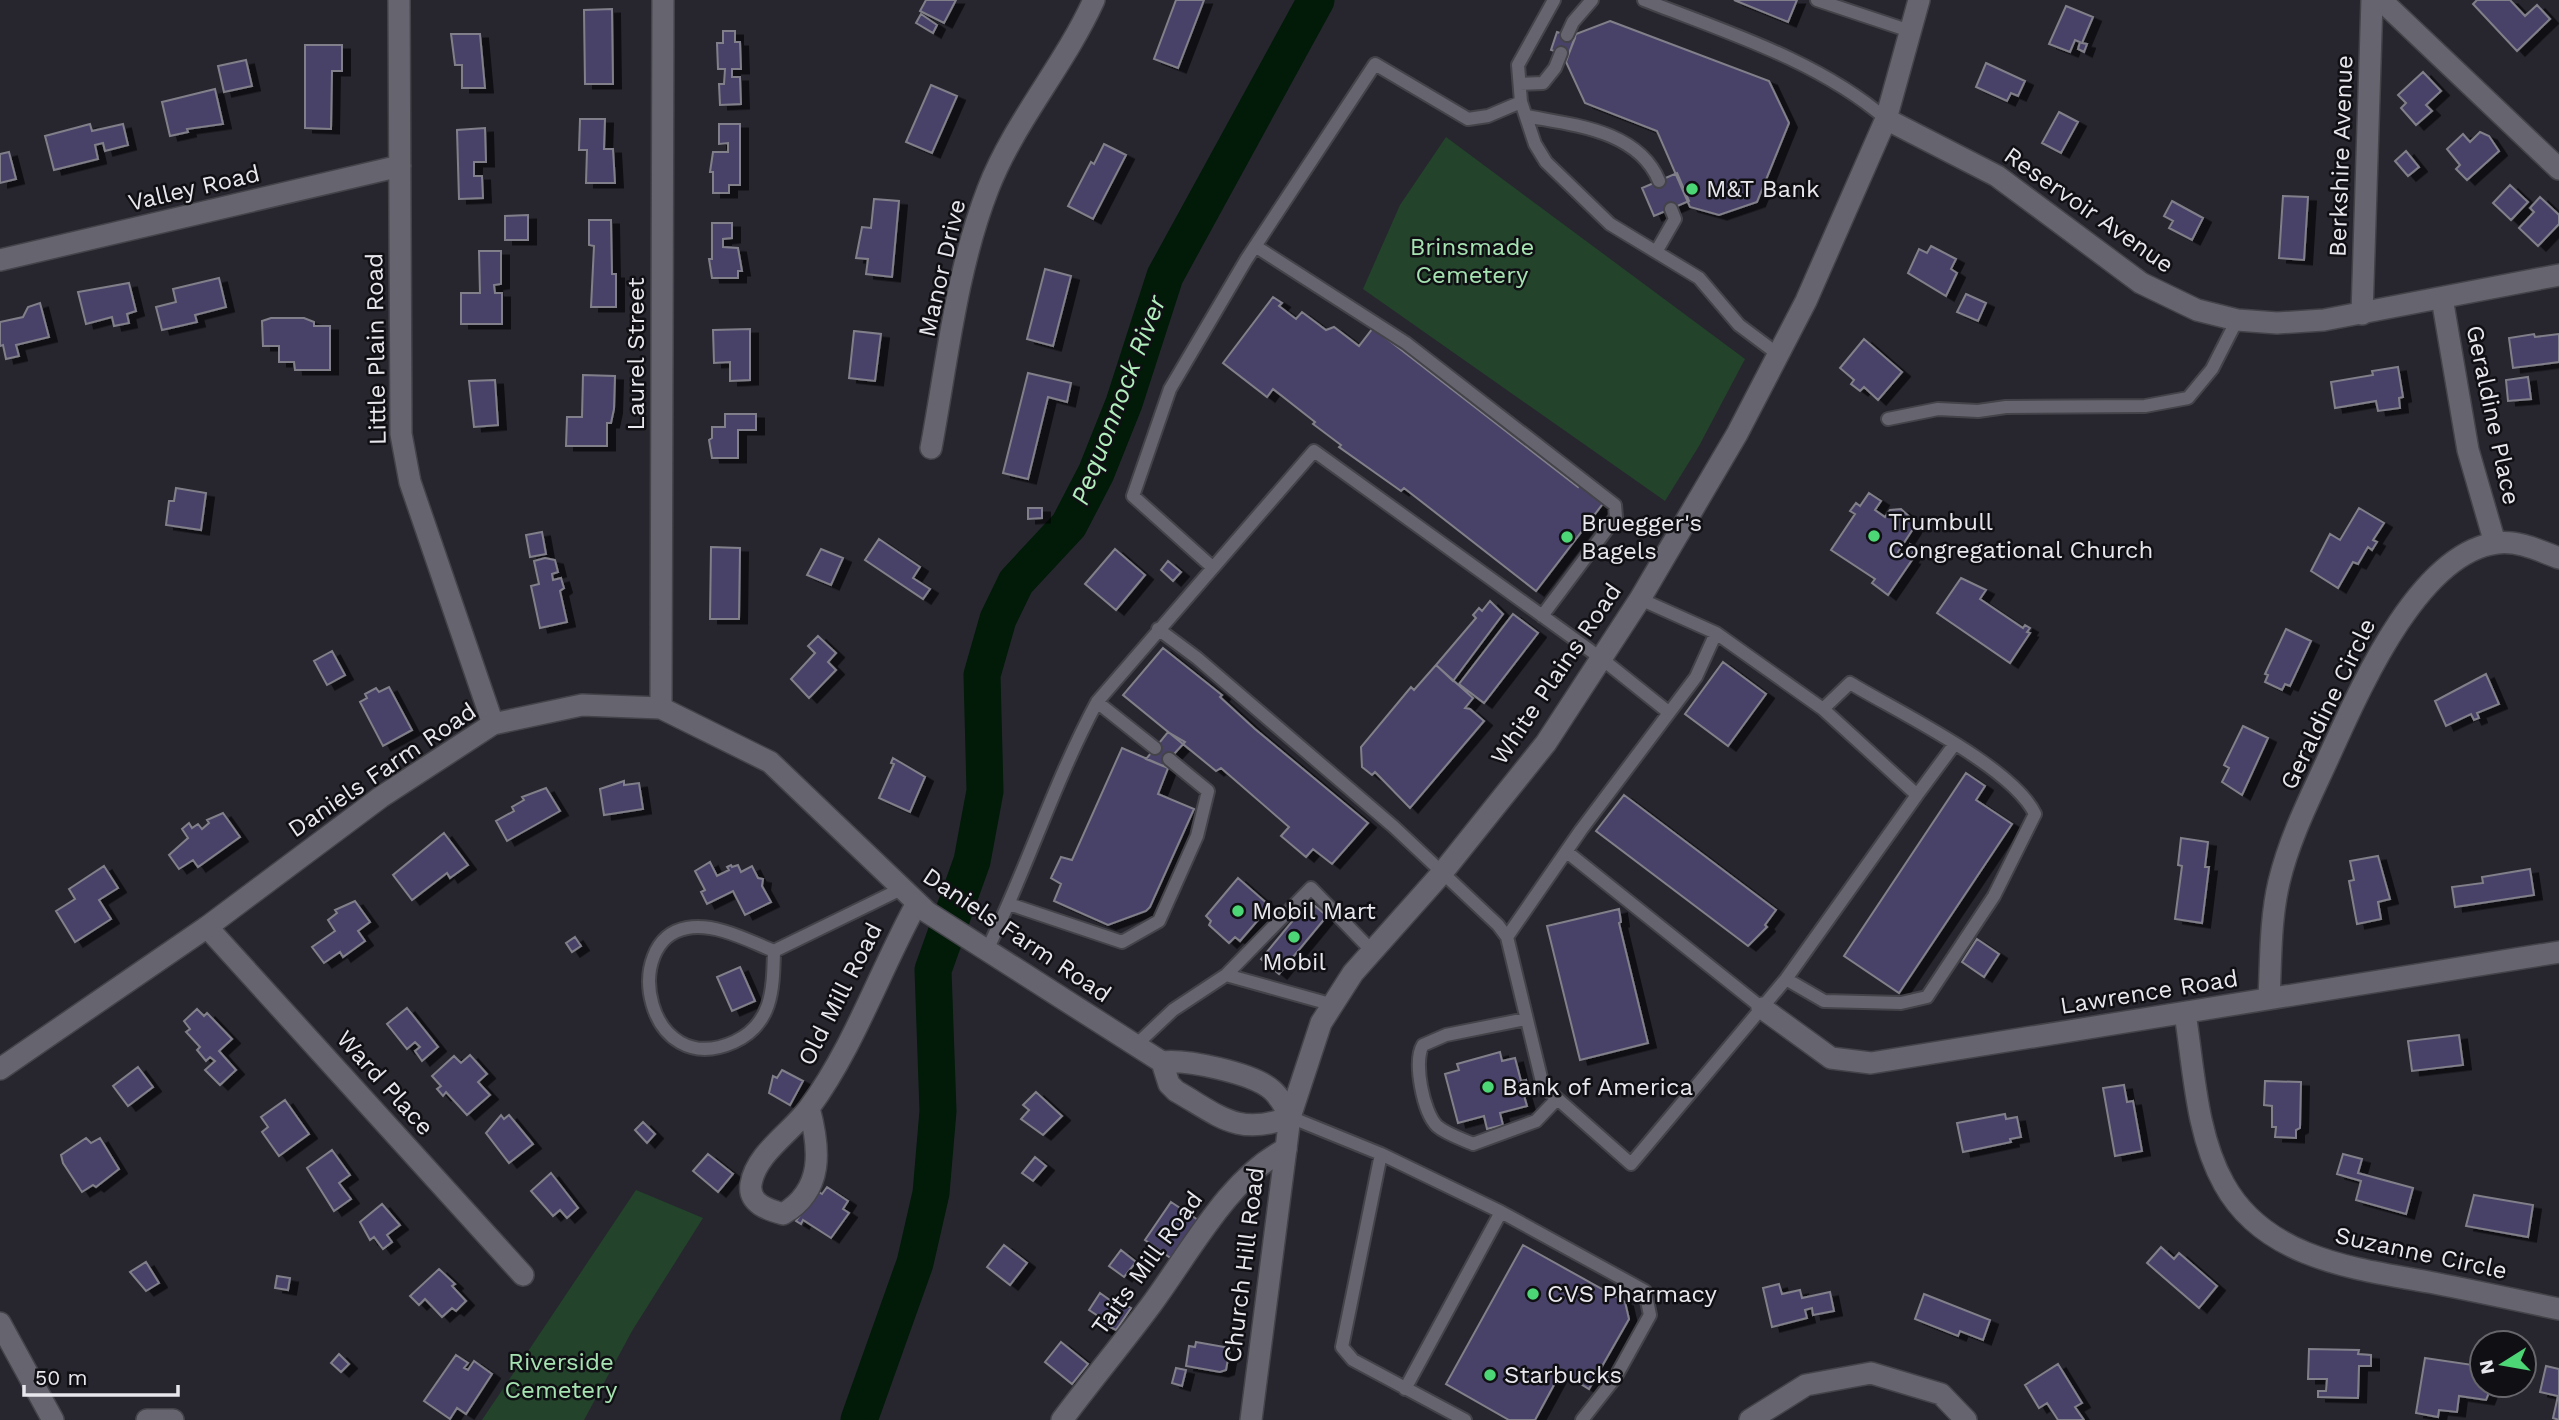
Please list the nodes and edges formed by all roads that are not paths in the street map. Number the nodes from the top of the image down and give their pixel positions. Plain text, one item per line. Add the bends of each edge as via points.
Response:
1 (399, 0) edge
2 (663, 0) edge
3 (1094, 0) edge
4 (1554, 0) edge
5 (1592, 0) edge
6 (1644, 0) edge
7 (1817, 0) edge
8 (1919, 0) edge
9 (2372, 0) edge
10 (2381, 0) edge
11 (1910, 31) junction
12 (1567, 35) dead end
13 (1561, 53) dead end
14 (1520, 84) junction
15 (1521, 102) junction
16 (1526, 116) junction
17 (1886, 119) junction
18 (400, 166) junction
19 (2559, 169) edge
20 (1659, 181) dead end
21 (1671, 209) dead end
22 (1255, 246) junction
23 (1656, 253) junction
24 (0, 260) edge
25 (2559, 275) edge
26 (2442, 298) junction
27 (2362, 314) junction
28 (2236, 320) junction
29 (1779, 355) junction
30 (1888, 419) dead end
31 (931, 448) dead end
32 (2495, 543) junction
33 (2559, 558) edge
34 (1211, 566) junction
35 (1640, 599) junction
36 (1542, 616) junction
37 (1158, 629) junction
38 (1716, 633) junction
39 (1602, 659) junction
40 (1097, 702) junction
41 (661, 708) junction
42 (1823, 709) junction
43 (1667, 711) junction
44 (493, 724) junction
45 (1954, 746) junction
46 (1155, 748) dead end
47 (1169, 759) dead end
48 (1917, 795) junction
49 (1567, 852) junction
50 (1442, 873) junction
51 (915, 901) junction
52 (1009, 904) junction
53 (207, 927) junction
54 (1507, 937) junction
55 (987, 950) junction
56 (774, 951) junction
57 (1372, 951) junction
58 (2559, 953) edge
59 (1226, 975) junction
60 (1786, 979) junction
61 (2269, 999) junction
62 (1331, 1004) junction
63 (1762, 1008) junction
64 (2185, 1013) junction
65 (1526, 1019) junction
66 (1136, 1045) junction
67 (1162, 1062) junction
68 (0, 1069) edge
69 (1557, 1099) junction
70 (809, 1108) junction
71 (1290, 1117) junction
72 (1286, 1149) junction
73 (1381, 1154) junction
74 (1501, 1212) junction
75 (523, 1275) dead end
76 (2559, 1309) edge
77 (0, 1323) edge
78 (1405, 1389) junction
79 (53, 1420) edge
80 (148, 1420) edge
81 (173, 1420) edge
82 (1062, 1420) edge
83 (1251, 1420) edge
84 (1465, 1420) edge
85 (1582, 1420) edge
86 (1750, 1420) edge
87 (1966, 1420) edge

1 - 18 street, Little Plain Road
2 - 41 street, Laurel Street
3 - 31 street, Manor Drive via 1076,40 1016,131 988,189 967,259
4 - 14 lane via 1522,54
5 - 12 lane
6 - 17 lane via 1784,57 1865,100
7 - 11 lane
8 - 11 street, White Plains Road
9 - 27 street, Berkshire Avenue
10 - 19 street
11 - 17 street, White Plains Road
13 - 14 lane via 1543,83
14 - 15 lane
15 - 16 lane
15 - 22 lane via 1468,119 1375,64
16 - 20 lane via 1595,130 1636,149
16 - 23 lane via 1546,162 1610,224
17 - 28 street, Reservoir Avenue via 1997,176 2141,283 2197,310
17 - 29 street, White Plains Road
18 - 24 street, Valley Road
18 - 44 street, Little Plain Road via 401,435 410,482
21 - 23 lane via 1675,219
22 - 34 lane via 1170,389 1133,496
22 - 36 lane via 1406,343 1615,505 1616,517
23 - 29 lane via 1699,278 1739,325
25 - 26 street, Reservoir Avenue
26 - 27 street, Reservoir Avenue
26 - 32 street, Geraldine Place via 2469,450
27 - 28 street, Reservoir Avenue via 2300,323
28 - 30 lane via 2212,369 2188,398 2145,406 1938,409
29 - 35 street, White Plains Road
32 - 33 street via 2518,544
32 - 61 street, Geraldine Circle via 2456,562 2424,591 2401,618 2363,682 2287,852 2273,908
34 - 36 lane via 1314,451
34 - 37 lane
35 - 38 lane
35 - 39 street, White Plains Road
36 - 39 lane
37 - 40 lane
37 - 50 lane
38 - 42 lane
38 - 43 lane via 1696,677
39 - 43 lane
39 - 50 street, White Plains Road via 1546,743
40 - 46 lane
40 - 52 lane
41 - 44 street, Daniels Farm Road via 583,705
41 - 51 street, Daniels Farm Road via 770,762
42 - 45 lane via 1850,683
42 - 48 lane
43 - 49 lane
44 - 53 street, Daniels Farm Road via 381,797
45 - 48 lane
45 - 60 lane via 2003,774 2035,814 1994,896 1927,997 1901,1003 1824,1001
47 - 52 lane via 1208,791 1197,836 1160,921 1122,942
48 - 60 lane
49 - 54 lane
49 - 63 lane
50 - 54 lane
50 - 57 street, White Plains Road
51 - 55 street, Daniels Farm Road
51 - 56 lane
51 - 70 street, Old Mill Road via 859,1022
52 - 55 lane
53 - 68 street, Daniels Farm Road
53 - 75 street, Ward Place
54 - 65 lane
55 - 66 street, Daniels Farm Road
56 - 56 lane via 773,993 765,1017 748,1035 726,1045 695,1049 676,1042 662,1026 651,1006 648,985 653,959 669,935 686,928 709,928
57 - 59 lane via 1311,888
57 - 62 street, White Plains Road
58 - 61 street, Lawrence Road
59 - 62 lane
59 - 66 lane via 1173,1010
60 - 63 lane
61 - 64 street, Lawrence Road
62 - 71 street, White Plains Road via 1312,1045
63 - 64 street, Lawrence Road via 1820,1052 1857,1064
63 - 69 lane via 1631,1164
64 - 76 street, Suzanne Circle via 2214,1163 2236,1202 2261,1226 2298,1250 2335,1264
65 - 69 lane via 1543,1086
65 - 69 lane via 1446,1035 1423,1045 1417,1061 1429,1112 1438,1126 1473,1144 1536,1121
66 - 67 street, Daniels Farm Road
67 - 71 street, Daniels Farm Road via 1185,1062 1260,1082 1281,1100
67 - 71 street, Daniels Farm Road via 1176,1091 1231,1122 1258,1126
70 - 70 street, Old Mill Road via 763,1159 751,1185 754,1199 765,1209 783,1214 803,1200 811,1185 817,1139
71 - 72 street, Church Hill Road
71 - 73 lane
72 - 82 street, Taits Mill Road via 1267,1158 1236,1186
72 - 83 street, Church Hill Road
73 - 74 lane
73 - 78 lane via 1342,1347 1353,1360
74 - 78 lane
74 - 85 lane via 1645,1291 1650,1315 1615,1378
77 - 79 street
78 - 84 lane
80 - 81 street
86 - 87 street via 1806,1385 1871,1373 1941,1394

